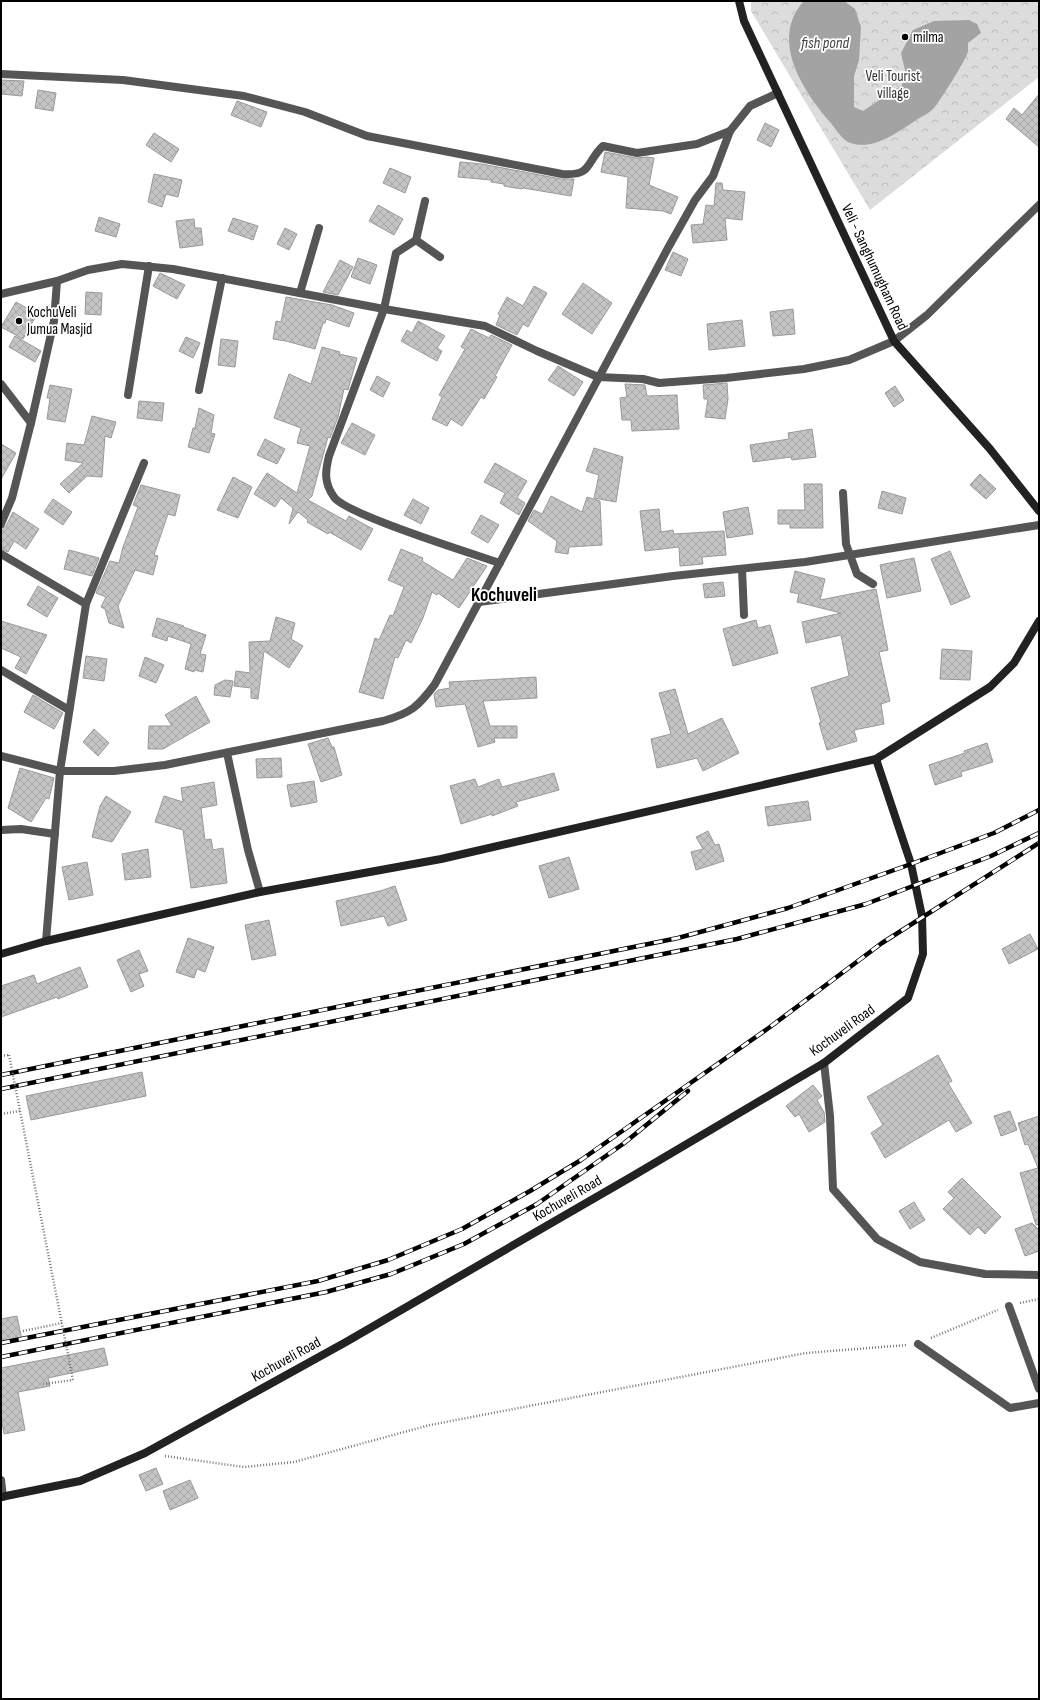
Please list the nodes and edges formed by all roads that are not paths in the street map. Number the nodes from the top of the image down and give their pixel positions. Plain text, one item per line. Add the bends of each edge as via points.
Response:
1 (739, 1) edge
2 (1, 74) edge
3 (778, 93) junction
4 (730, 131) junction
5 (425, 201) dead end
6 (1039, 205) edge
7 (318, 228) dead end
8 (416, 240) junction
9 (440, 256) dead end
10 (149, 266) junction
11 (222, 278) junction
12 (57, 281) junction
13 (300, 293) junction
14 (1, 294) edge
15 (384, 309) junction
16 (894, 341) junction
17 (598, 377) junction
18 (1, 384) edge
19 (199, 390) dead end
20 (128, 395) dead end
21 (31, 423) junction
22 (144, 463) dead end
23 (843, 493) dead end
24 (1039, 511) edge
25 (1, 524) edge
26 (1039, 525) edge
27 (1, 554) edge
28 (850, 555) junction
29 (500, 564) junction
30 (742, 568) junction
31 (873, 584) dead end
32 (479, 602) junction
33 (86, 604) junction
34 (744, 615) dead end
35 (1039, 621) edge
36 (1, 670) edge
37 (69, 710) junction
38 (226, 752) junction
39 (1, 756) edge
40 (876, 759) junction
41 (60, 771) junction
42 (1, 830) edge
43 (55, 834) junction
44 (260, 892) junction
45 (46, 941) junction
46 (1, 954) edge
47 (824, 1062) junction
48 (1039, 1275) edge
49 (1009, 1306) road end
50 (918, 1344) road end
51 (1039, 1389) edge
52 (1039, 1403) edge
53 (1, 1480) edge
54 (2, 1497) edge

1 - 3 main road, Veli - Sanghumugham Road via 744,21
2 - 4 street via 123,80 244,96 305,112 367,136 562,174 576,175 587,169 603,146 638,153 697,144
3 - 4 street via 750,106
3 - 16 main road, Veli - Sanghumugham Road
4 - 17 street via 712,176 695,200
5 - 8 street
6 - 16 street via 927,315
7 - 13 street
8 - 9 street
8 - 15 street via 396,252
10 - 11 street
10 - 12 street via 122,264 88,270
10 - 20 street
11 - 13 street
11 - 19 street
12 - 14 street
12 - 21 street via 54,321
13 - 15 street
15 - 17 street via 485,326
15 - 29 street via 329,456 325,471 327,483 334,498 350,508 384,523
16 - 17 street via 849,360 804,369 659,383
16 - 24 main road, Veli - Sanghumugham Road via 990,449
17 - 29 street
18 - 21 street
21 - 25 street via 12,498
22 - 33 street
23 - 28 street via 846,544
26 - 28 street
27 - 33 street
28 - 30 street
28 - 31 street via 857,574
29 - 32 street
30 - 32 street
30 - 34 street
32 - 38 street via 435,684 412,711 383,721
33 - 37 street
35 - 40 main road via 1014,663 990,687
36 - 37 street
37 - 41 street
38 - 41 street via 165,765 114,772
38 - 44 street
39 - 41 street
40 - 44 main road via 441,859
40 - 47 main road, Kochuveli Road via 911,864 922,916 923,954 908,998
41 - 43 street
42 - 43 street
43 - 45 street
44 - 45 main road
45 - 46 main road
47 - 48 street via 830,1116 833,1189 877,1239 920,1262 985,1274
47 - 54 main road, Kochuveli Road via 366,1330 145,1453 80,1481
49 - 51 street
50 - 52 street via 1010,1408
53 - 54 street

